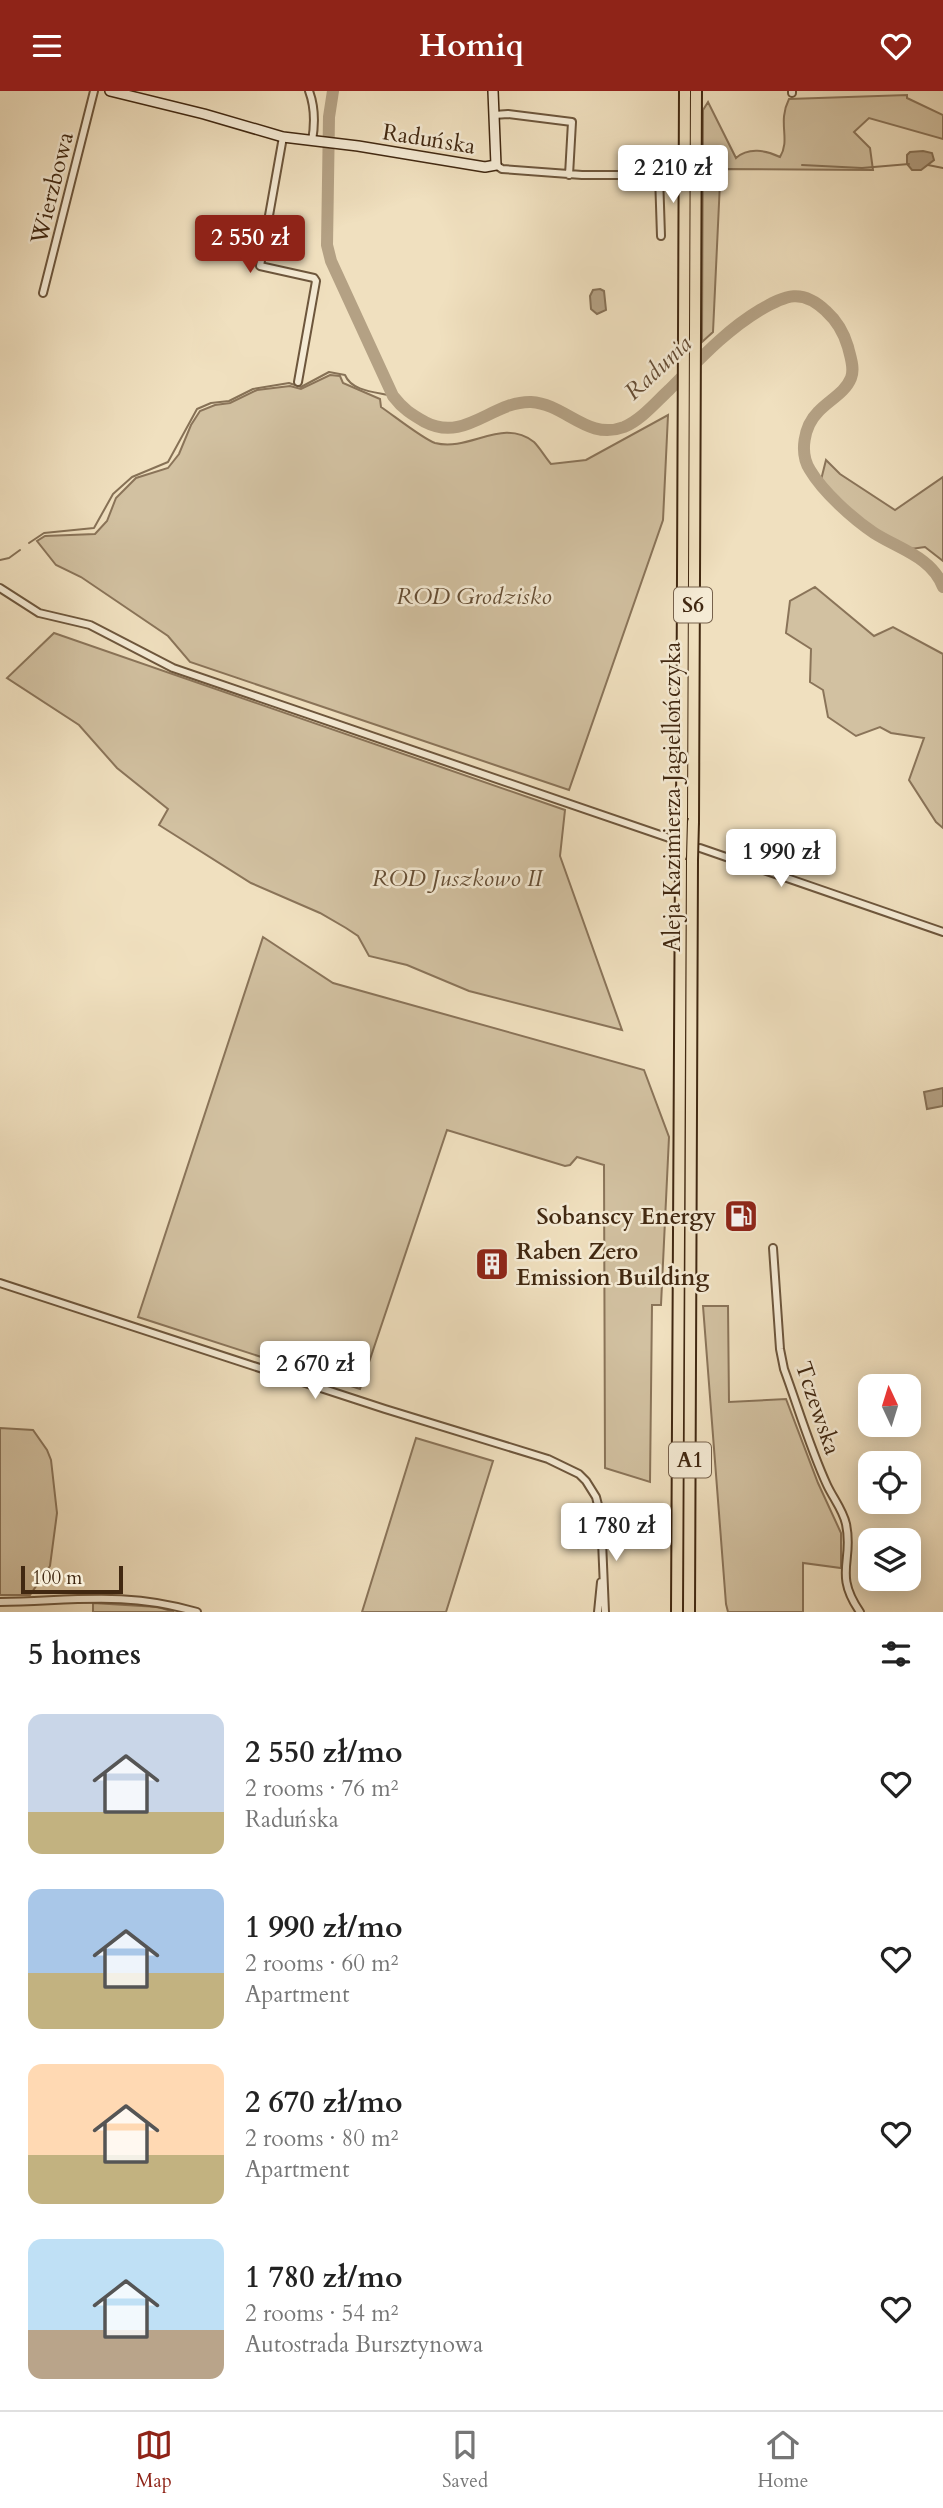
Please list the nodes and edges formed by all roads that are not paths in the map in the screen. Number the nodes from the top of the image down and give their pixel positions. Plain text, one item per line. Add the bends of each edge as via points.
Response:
1 (94, 91) edge
2 (110, 91) edge
3 (309, 91) edge
4 (493, 91) edge
5 (685, 91) edge
6 (696, 91) edge
7 (494, 115) junction
8 (283, 137) junction
9 (315, 142) junction
10 (690, 163) junction
11 (496, 165) junction
12 (569, 175) junction
13 (661, 236) dead end
14 (43, 293) dead end
15 (689, 347) junction
16 (298, 382) dead end
17 (0, 588) edge
18 (687, 820) junction
19 (675, 840) dead end
20 (700, 848) dead end
21 (943, 932) edge
22 (773, 1248) dead end
23 (0, 1283) edge
24 (685, 1293) junction
25 (602, 1580) junction
26 (0, 1602) edge
27 (197, 1612) edge
28 (598, 1612) edge
29 (605, 1612) edge
30 (677, 1612) edge
31 (689, 1612) edge
32 (860, 1612) edge

1 - 14 street, Wierzbowa
2 - 8 street, Raduńska
3 - 9 street
4 - 7 street, Raduńska
5 - 10 highway, Aleja Kazimierza Jagiellończyka / S6
6 - 10 highway, Aleja Kazimierza Jagiellończyka / S6
7 - 11 street, Raduńska
7 - 12 street via 572,123
8 - 9 street, Raduńska
8 - 16 street via 260,266 316,281
9 - 11 street, Raduńska
10 - 15 highway, Aleja Kazimierza Jagiellończyka / S6
11 - 12 street
12 - 13 street via 659,175
15 - 18 highway, Aleja Kazimierza Jagiellończyka / S6 via 694,387
15 - 18 highway, Aleja Kazimierza Jagiellończyka / S6 via 683,397
17 - 19 street via 38,613 89,625 173,669
18 - 24 highway, Aleja Kazimierza Jagiellończyka / S6, bridge
20 - 21 street
22 - 32 street, Tczewska via 784,1369 827,1486 846,1524 847,1590
23 - 25 street via 579,1473 596,1497 601,1517
24 - 30 highway, A1
24 - 31 highway, A1
25 - 28 street
25 - 29 street
26 - 27 street via 113,1597 158,1601

